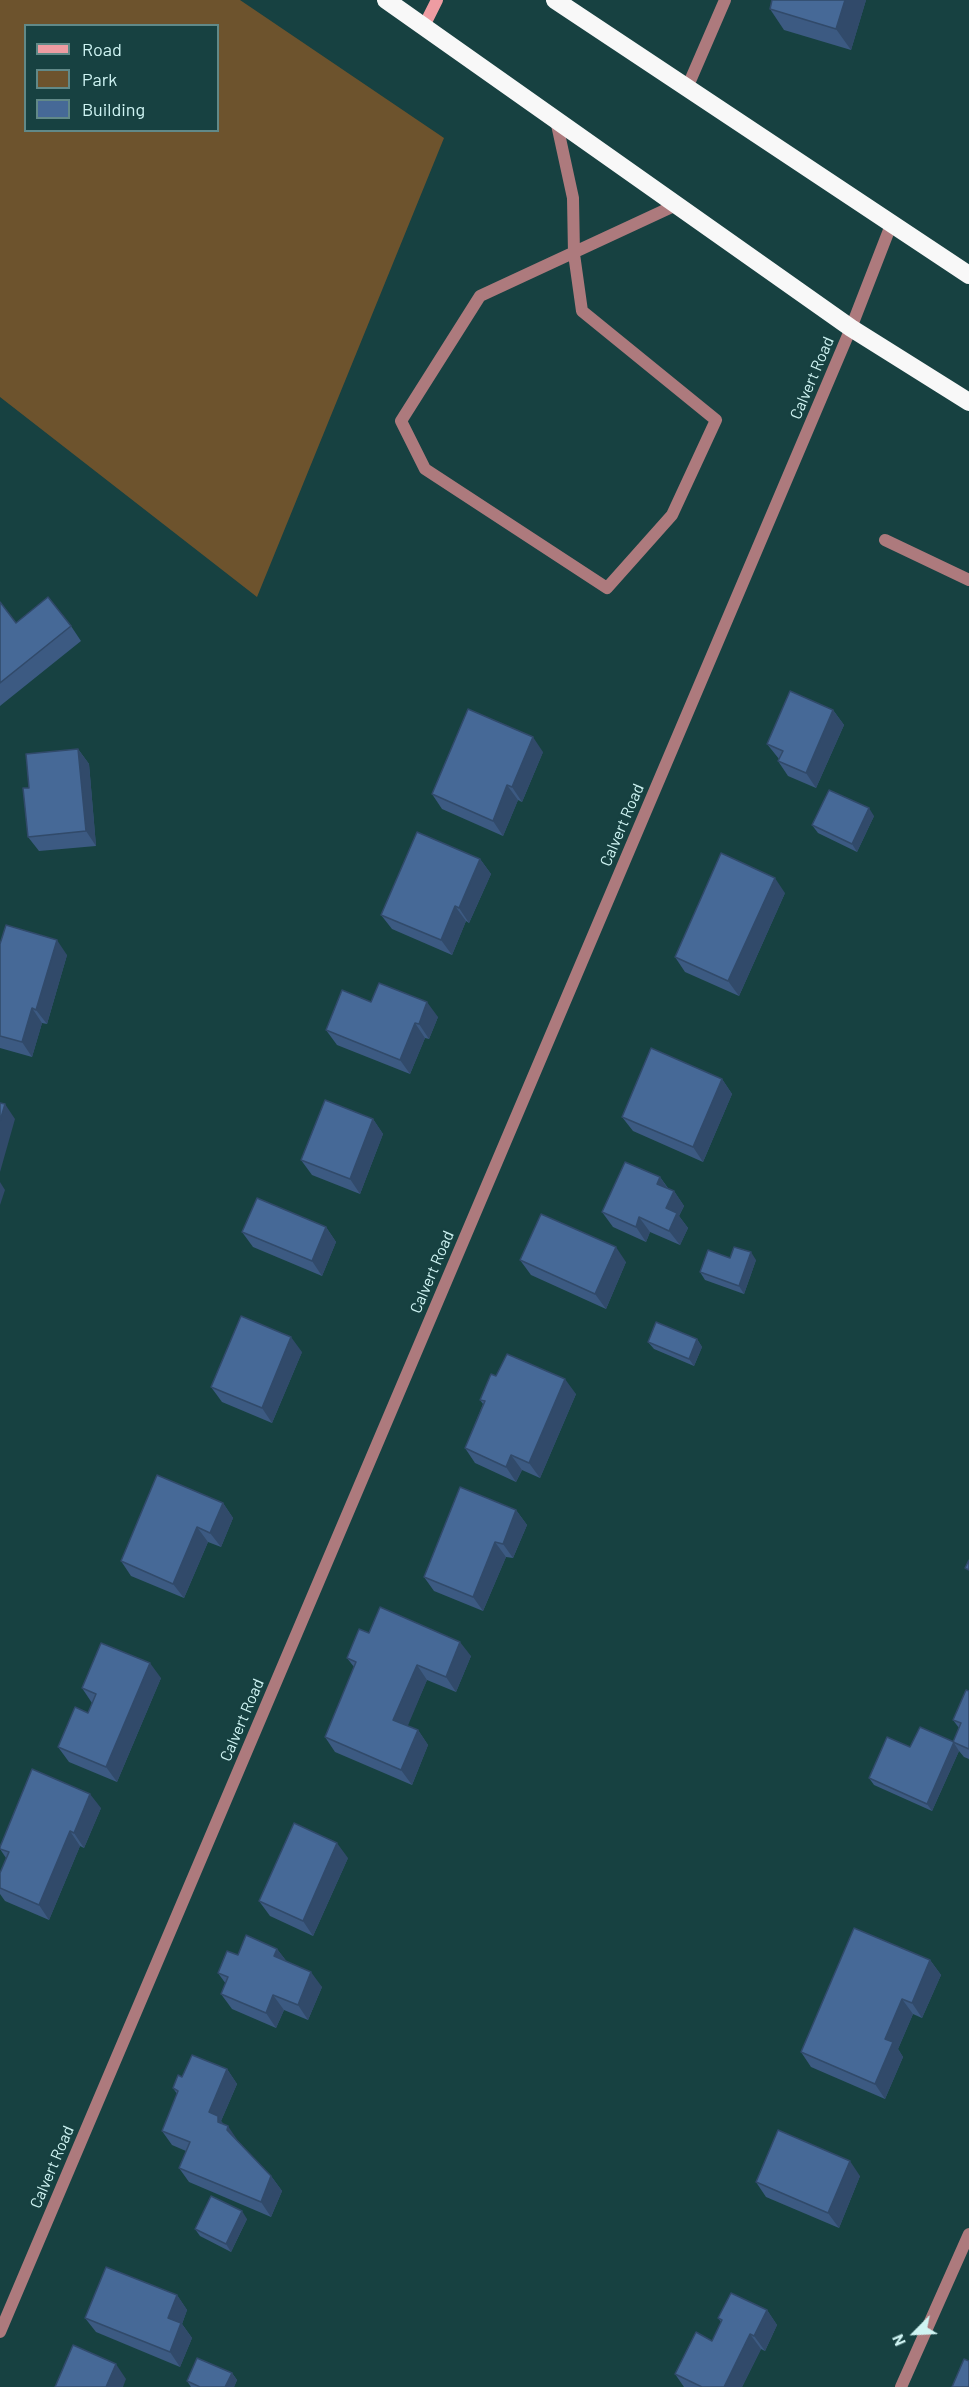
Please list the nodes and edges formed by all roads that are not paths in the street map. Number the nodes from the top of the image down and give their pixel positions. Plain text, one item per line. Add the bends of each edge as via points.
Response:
1 (386, 0) edge
2 (437, 0) edge
3 (555, 0) edge
4 (725, 0) edge
5 (424, 26) junction
6 (687, 88) junction
7 (556, 120) junction
8 (676, 206) junction
9 (891, 225) junction
10 (574, 254) junction
11 (969, 275) edge
12 (851, 328) junction
13 (969, 402) edge
14 (885, 540) dead end
15 (969, 580) edge
16 (969, 2234) edge
17 (0, 2332) edge
18 (901, 2387) edge

1 - 5 highway
2 - 5 street
3 - 6 highway
4 - 6 street
5 - 7 highway
6 - 9 highway
7 - 8 highway
7 - 10 street via 573,198
8 - 10 street
8 - 12 highway
9 - 11 highway
9 - 12 street, Calvert Road
10 - 10 street via 480,296 401,421 426,469 608,588 672,515 716,420 582,311
12 - 13 highway
12 - 17 street, Calvert Road
14 - 15 street
16 - 18 street

